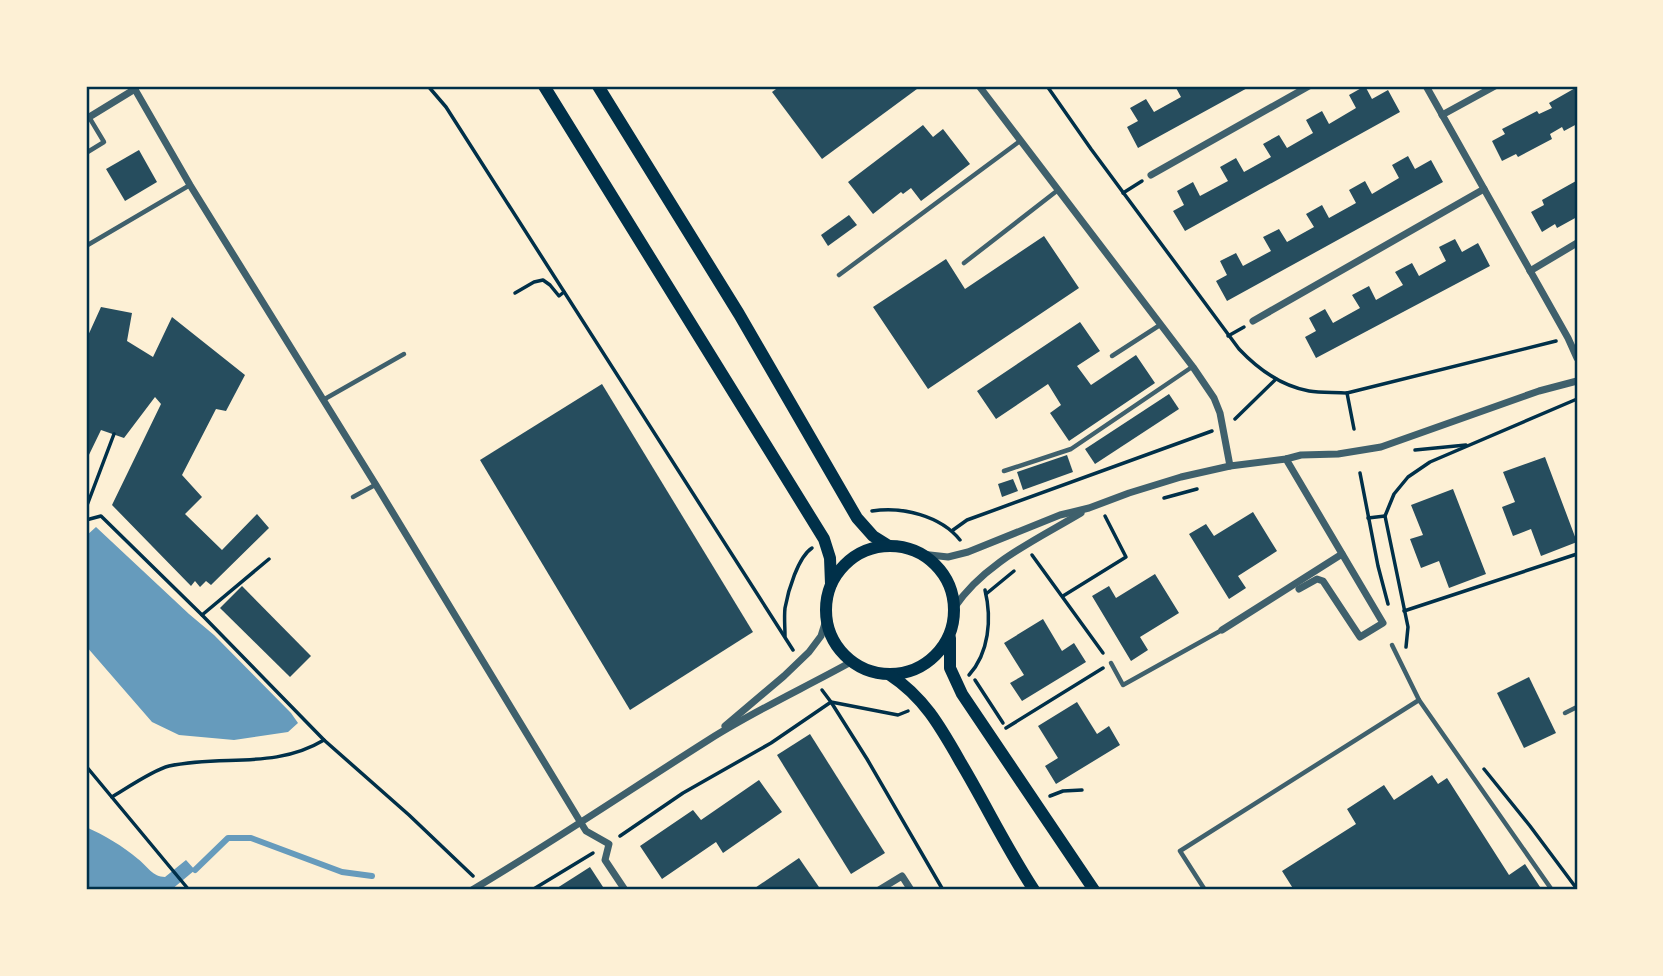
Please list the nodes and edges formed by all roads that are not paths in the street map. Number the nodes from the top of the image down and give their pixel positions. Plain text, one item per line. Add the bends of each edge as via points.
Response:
1 (544, 86) edge
2 (598, 86) edge
3 (979, 86) edge
4 (1309, 86) edge
5 (1426, 86) edge
6 (1495, 86) edge
7 (134, 87) edge
8 (1443, 115) junction
9 (87, 118) edge
10 (1021, 140) junction
11 (86, 153) edge
12 (1151, 175) road end
13 (190, 185) junction
14 (1058, 189) junction
15 (1485, 189) junction
16 (1577, 243) edge
17 (86, 246) edge
18 (964, 262) dead end
19 (1530, 271) junction
20 (839, 275) dead end
21 (1253, 321) road end
22 (1161, 324) junction
23 (404, 354) dead end
24 (1112, 356) dead end
25 (1577, 358) edge
26 (1193, 367) junction
27 (1577, 381) edge
28 (322, 400) junction
29 (1286, 459) junction
30 (1230, 466) junction
31 (1004, 471) dead end
32 (376, 485) junction
33 (353, 497) dead end
34 (1089, 508) junction
35 (889, 546) junction
36 (922, 554) junction
37 (1342, 554) junction
38 (831, 584) junction
39 (1299, 589) dead end
40 (954, 608) junction
41 (826, 620) junction
42 (1222, 630) joint
43 (950, 634) junction
44 (1392, 645) dead end
45 (851, 662) junction
46 (1111, 663) road end
47 (890, 675) junction
48 (1419, 700) junction
49 (1577, 707) edge
50 (1565, 713) dead end
51 (711, 738) junction
52 (581, 823) junction
53 (472, 890) edge
54 (625, 890) edge
55 (879, 890) edge
56 (911, 890) edge
57 (1034, 890) edge
58 (1094, 890) edge
59 (1205, 890) edge
60 (1552, 890) edge

1 - 38 main road via 824,539
2 - 35 main road via 739,314 857,518
3 - 10 street
4 - 12 street
5 - 8 street
6 - 8 street
7 - 9 street
7 - 13 street
8 - 15 street
9 - 11 lane via 104,142
10 - 14 street
10 - 20 lane
13 - 17 lane
13 - 28 street
14 - 18 lane
14 - 22 street
15 - 19 street
15 - 21 street
16 - 19 street
19 - 25 street
22 - 24 lane
22 - 26 street
23 - 28 lane
26 - 30 street via 1214,398
26 - 31 lane via 1071,449
27 - 29 street via 1381,447
28 - 32 street
29 - 30 street
29 - 37 street
30 - 34 street
32 - 33 lane
32 - 52 street
34 - 36 street via 968,552 948,557
34 - 40 street via 981,578
35 - 36 main road
35 - 38 main road via 854,556
36 - 40 main road via 945,577
37 - 39 street via 1383,623 1360,637 1323,581 1317,579
37 - 42 street
38 - 41 main road
40 - 43 main road
41 - 45 main road via 834,643
41 - 51 street via 821,636 800,660
42 - 46 lane via 1123,685
43 - 47 main road via 926,663
43 - 58 main road via 949,662 956,683
44 - 48 lane
45 - 47 main road
45 - 51 street
47 - 57 main road via 925,704
48 - 59 lane via 1180,851
48 - 60 lane
49 - 50 lane
51 - 52 street
52 - 53 street
52 - 54 street via 609,844 605,860
55 - 56 street via 902,876

